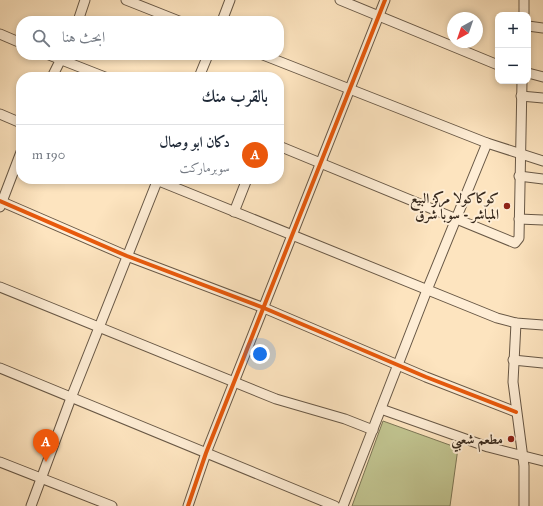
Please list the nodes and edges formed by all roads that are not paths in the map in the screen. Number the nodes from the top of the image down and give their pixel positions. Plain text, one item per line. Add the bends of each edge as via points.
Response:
1 (86, 0) edge
2 (126, 0) edge
3 (230, 0) edge
4 (340, 0) edge
5 (385, 0) edge
6 (524, 0) edge
7 (524, 12) edge
8 (379, 15) junction
9 (80, 16) edge
10 (166, 16) edge
11 (224, 16) edge
12 (531, 26) edge
13 (543, 28) edge
14 (0, 34) edge
15 (16, 41) edge
16 (60, 60) edge
17 (68, 60) edge
18 (206, 60) edge
19 (276, 60) edge
20 (495, 63) edge
21 (54, 72) edge
22 (94, 72) edge
23 (201, 72) edge
24 (531, 74) edge
25 (543, 77) edge
26 (522, 84) edge
27 (350, 89) junction
28 (521, 96) junction
29 (543, 98) edge
30 (0, 114) edge
31 (16, 121) edge
32 (487, 143) junction
33 (284, 148) edge
34 (520, 154) junction
35 (543, 161) edge
36 (322, 162) junction
37 (16, 165) edge
38 (519, 176) junction
39 (543, 179) edge
40 (155, 184) edge
41 (167, 184) edge
42 (245, 184) edge
43 (1, 203) edge
44 (234, 212) junction
45 (456, 219) junction
46 (519, 219) junction
47 (543, 220) edge
48 (293, 235) junction
49 (127, 256) junction
50 (0, 288) edge
51 (428, 290) junction
52 (264, 308) junction
53 (516, 323) junction
54 (543, 325) edge
55 (99, 328) junction
56 (513, 360) junction
57 (543, 363) edge
58 (399, 365) junction
59 (0, 368) edge
60 (234, 382) junction
61 (71, 398) junction
62 (382, 409) junction
63 (516, 412) junction
64 (373, 430) junction
65 (206, 453) junction
66 (523, 456) junction
67 (543, 460) edge
68 (0, 462) edge
69 (42, 478) junction
70 (32, 506) edge
71 (112, 506) edge
72 (188, 506) edge
73 (334, 506) edge
74 (343, 506) edge
75 (524, 506) edge

1 - 9 street
2 - 10 street
3 - 11 street
4 - 8 street
5 - 8 street
6 - 7 street
8 - 20 street
8 - 27 street
12 - 13 street
14 - 15 street
16 - 21 street
17 - 22 street
18 - 23 street
19 - 27 street
24 - 25 street
26 - 28 street
27 - 32 street
27 - 36 street
28 - 29 street
28 - 34 street
30 - 31 street
32 - 34 street
32 - 45 street
33 - 36 street
34 - 35 street
34 - 38 street
36 - 45 street
36 - 48 street
37 - 43 street
38 - 39 street
38 - 46 street
40 - 49 street
41 - 44 street
42 - 44 street
43 - 49 street
44 - 48 street
45 - 46 street via 514,243 518,240
45 - 51 street
46 - 47 street
48 - 51 street
48 - 52 street
49 - 52 street
49 - 55 street
50 - 55 street
51 - 53 street
51 - 58 street
52 - 58 street
52 - 60 street
53 - 54 street
53 - 56 street
55 - 60 street
55 - 61 street
56 - 57 street
56 - 63 street
58 - 62 street
58 - 63 street
59 - 61 street
60 - 64 street via 276,399
60 - 65 street
61 - 65 street
61 - 69 street
62 - 64 street
62 - 66 street via 488,447
63 - 66 street
64 - 74 street
65 - 72 street
65 - 73 street
66 - 67 street
66 - 75 street
68 - 69 street
69 - 70 street
69 - 71 street

